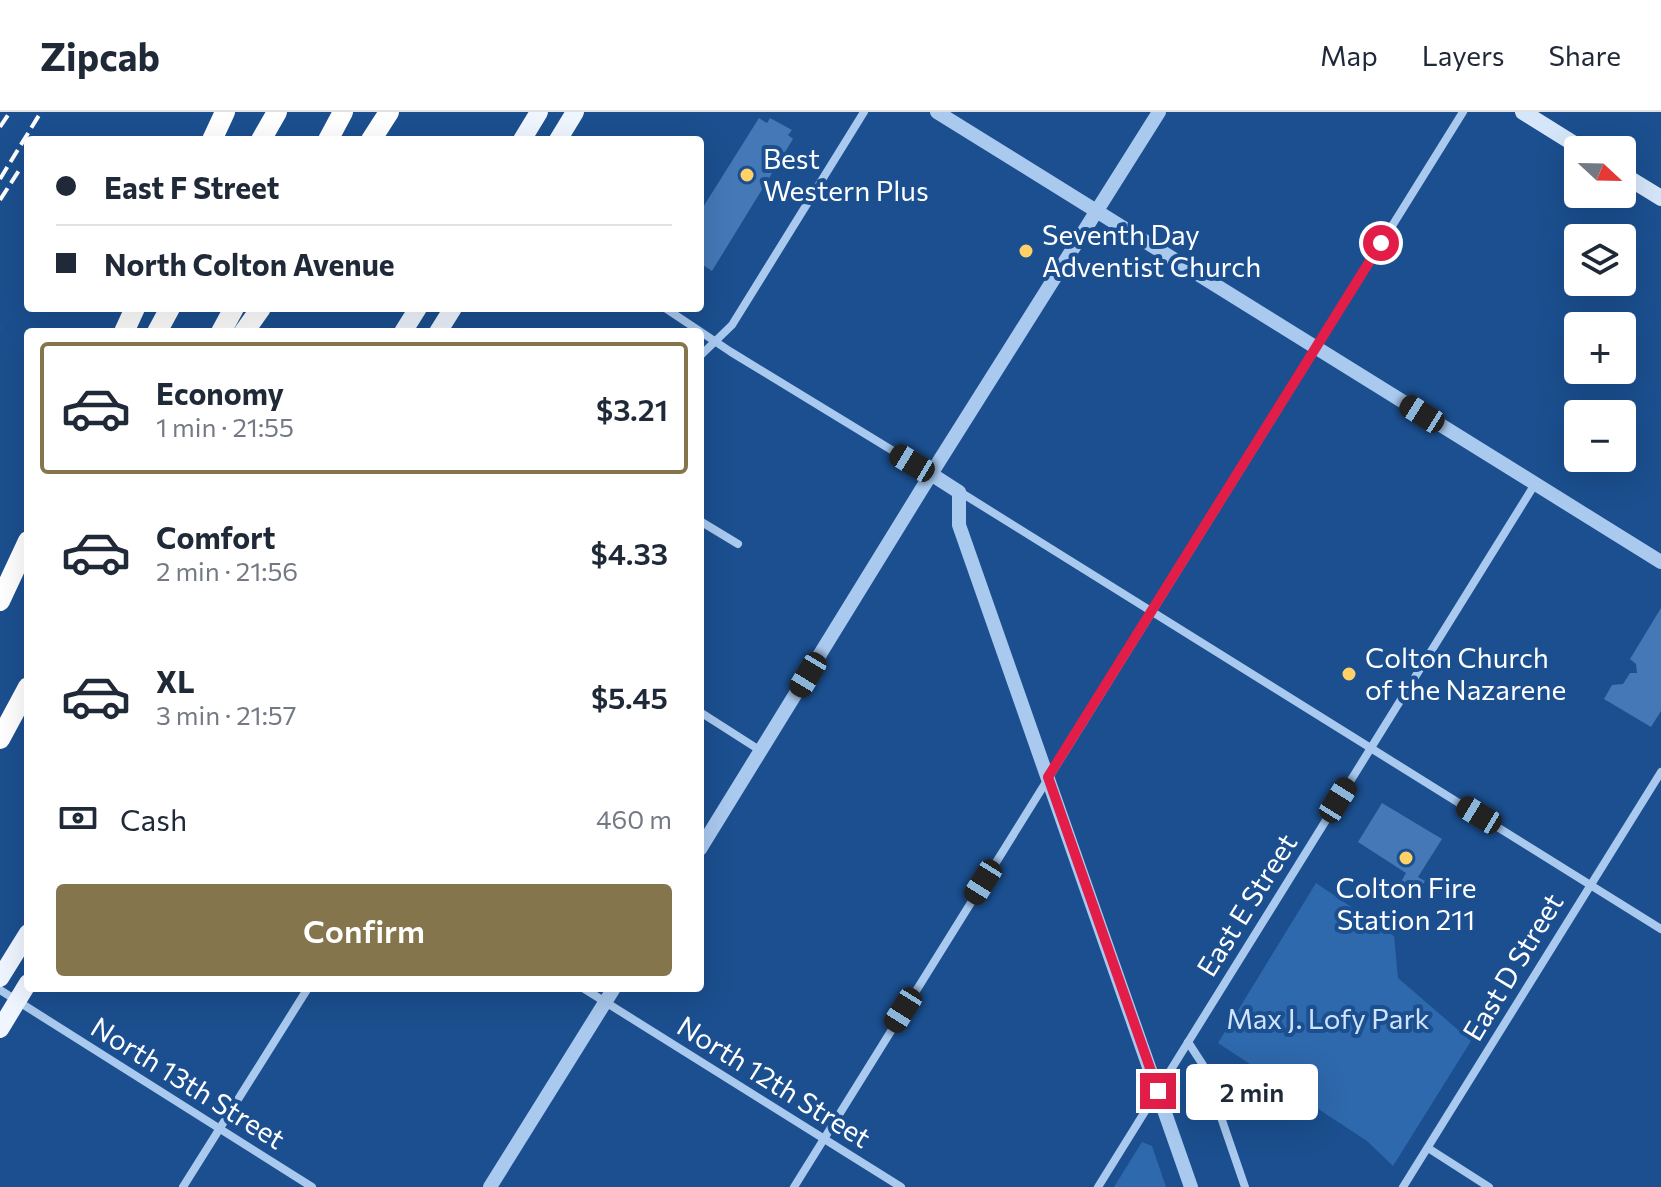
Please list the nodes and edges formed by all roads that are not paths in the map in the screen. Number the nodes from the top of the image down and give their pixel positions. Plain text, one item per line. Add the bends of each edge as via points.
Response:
1 (225, 112) edge
2 (277, 112) edge
3 (343, 112) edge
4 (389, 112) edge
5 (539, 112) edge
6 (575, 112) edge
7 (864, 112) edge
8 (937, 112) edge
9 (1159, 112) edge
10 (1463, 112) edge
11 (1523, 112) edge
12 (214, 136) edge
13 (263, 136) edge
14 (330, 136) edge
15 (374, 136) edge
16 (524, 136) edge
17 (560, 136) edge
18 (1564, 138) edge
19 (1636, 183) edge
20 (1661, 198) edge
21 (1098, 211) junction
22 (671, 312) edge
23 (696, 328) edge
24 (704, 333) edge
25 (715, 340) junction
26 (1315, 347) junction
27 (704, 352) edge
28 (931, 474) junction
29 (1535, 484) junction
30 (959, 492) junction
31 (704, 523) edge
32 (738, 544) dead end
33 (24, 550) edge
34 (1661, 562) edge
35 (24, 575) edge
36 (0, 601) edge
37 (1152, 612) junction
38 (0, 620) edge
39 (24, 694) edge
40 (704, 715) edge
41 (0, 739) edge
42 (1371, 748) junction
43 (761, 751) junction
44 (1661, 772) edge
45 (1048, 777) junction
46 (704, 843) edge
47 (1590, 883) junction
48 (1661, 929) edge
49 (24, 939) edge
50 (0, 978) edge
51 (0, 990) edge
52 (24, 990) edge
53 (305, 992) edge
54 (589, 992) edge
55 (611, 992) edge
56 (17, 1001) junction
57 (605, 1002) junction
58 (0, 1029) edge
59 (1188, 1042) junction
60 (1158, 1091) junction
61 (219, 1129) junction
62 (824, 1139) junction
63 (1428, 1148) junction
64 (183, 1187) edge
65 (312, 1187) edge
66 (490, 1187) edge
67 (794, 1187) edge
68 (901, 1187) edge
69 (1098, 1187) edge
70 (1191, 1187) edge
71 (1245, 1187) edge
72 (1403, 1187) edge
73 (1489, 1187) edge

1 - 12 highway
2 - 13 highway
3 - 14 highway
4 - 15 highway
5 - 16 main road
6 - 17 main road
7 - 25 street via 732,325
8 - 21 street
9 - 21 street
10 - 26 street
11 - 18 main road
19 - 20 main road
21 - 26 street
21 - 28 street
22 - 23 street
24 - 25 street
25 - 27 street
25 - 28 street
26 - 29 street
26 - 37 street
28 - 30 street
28 - 43 street
29 - 34 street
29 - 42 street, East E Street
30 - 37 street
30 - 45 street via 959,525
31 - 32 street
33 - 36 highway
35 - 38 highway
37 - 42 street
37 - 45 street
39 - 41 highway
40 - 43 street
42 - 47 street
42 - 59 street, East E Street
43 - 46 street
44 - 47 street, East D Street
45 - 60 street
45 - 62 street
47 - 48 street
47 - 63 street, East D Street
49 - 50 main road
51 - 56 street, North 13th Street
52 - 56 main road
53 - 61 street
54 - 57 street, North 12th Street
55 - 57 street
56 - 58 main road
56 - 61 street, North 13th Street
57 - 62 street, North 12th Street
57 - 66 street
59 - 60 street, East E Street
59 - 71 street via 1203,1065
60 - 69 street, East E Street
60 - 70 street
61 - 64 street
61 - 65 street, North 13th Street
62 - 67 street
62 - 68 street, North 12th Street
63 - 72 street, East D Street
63 - 73 street

